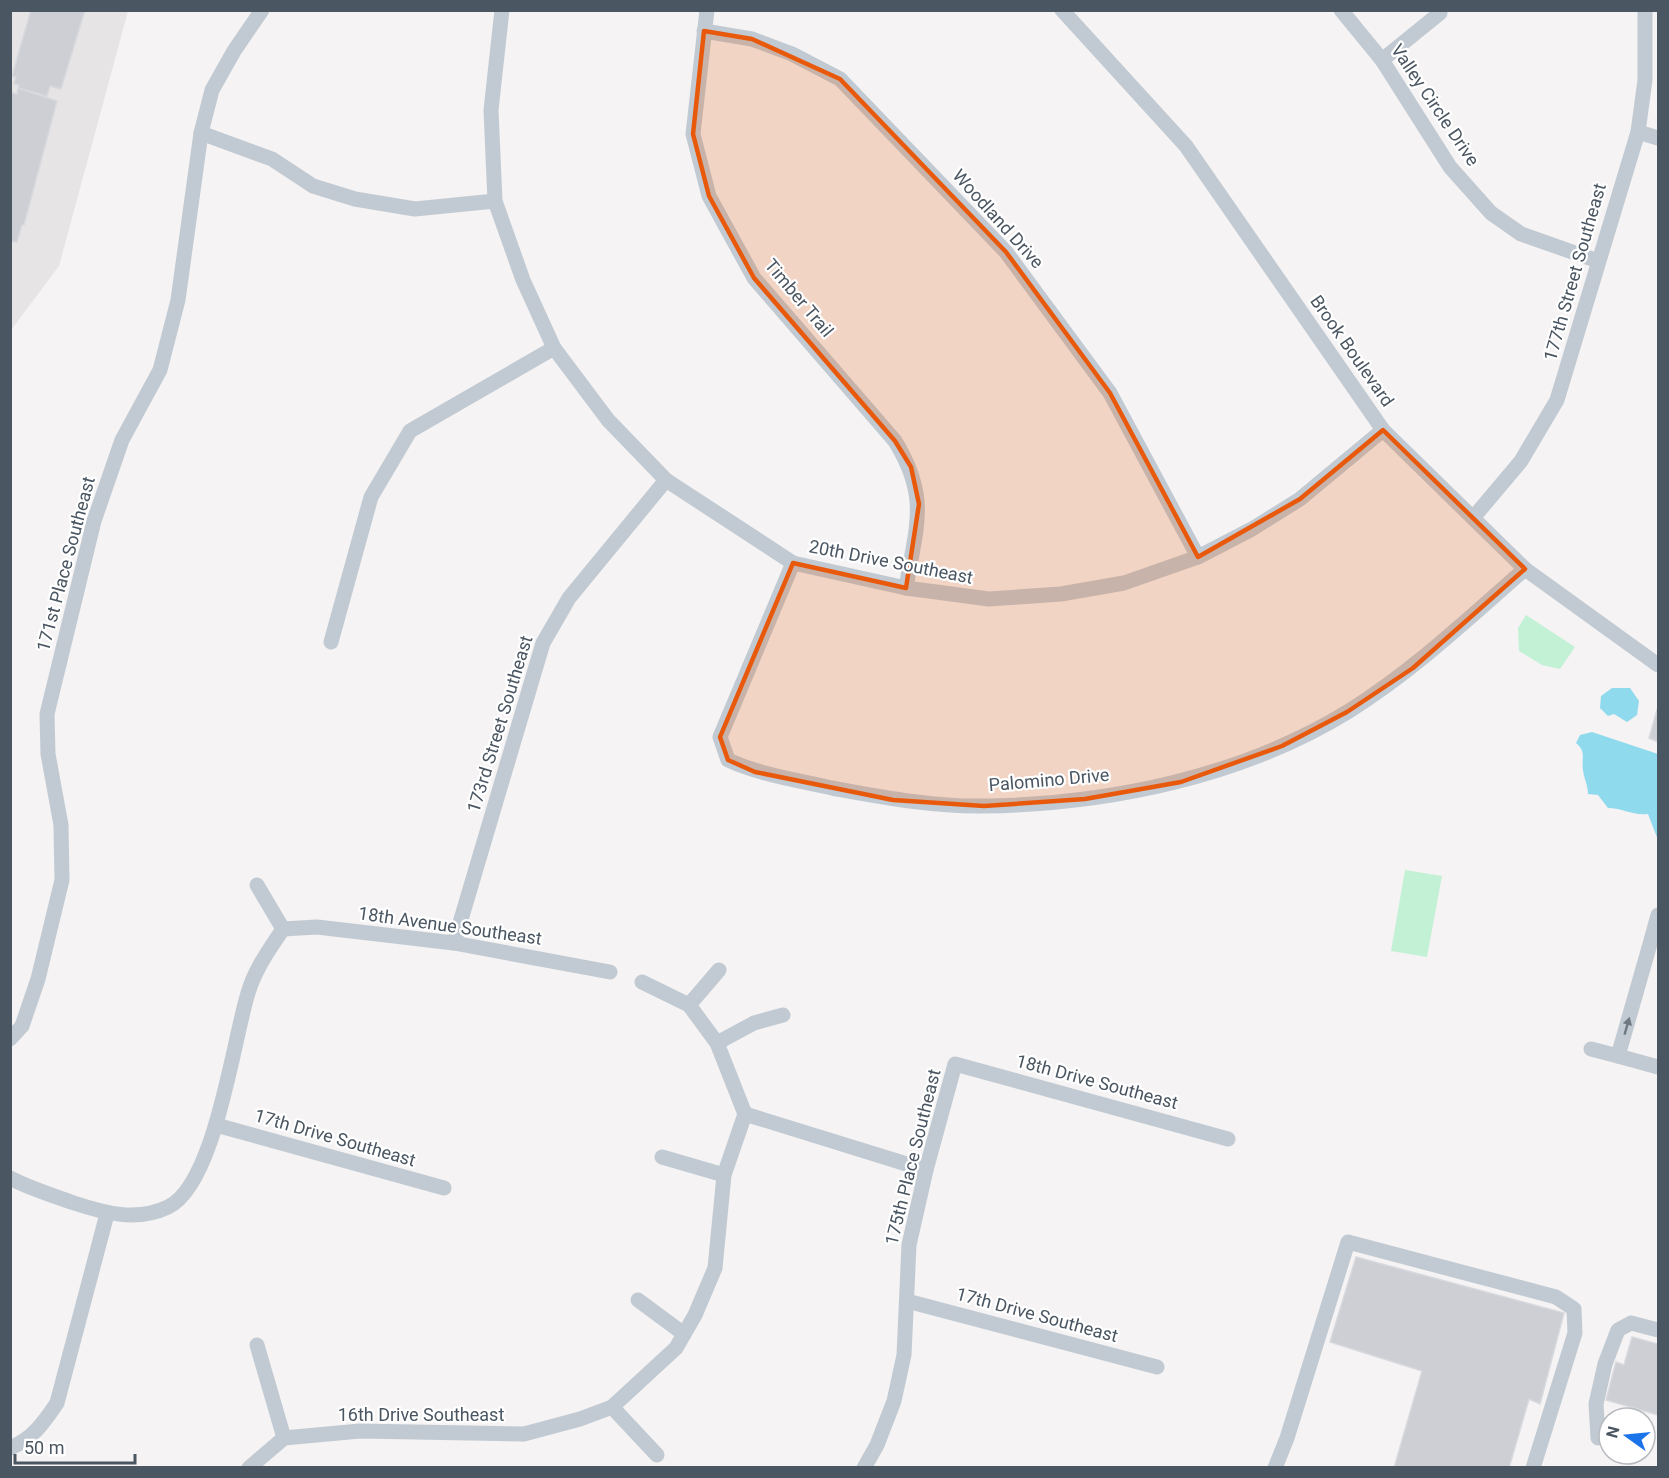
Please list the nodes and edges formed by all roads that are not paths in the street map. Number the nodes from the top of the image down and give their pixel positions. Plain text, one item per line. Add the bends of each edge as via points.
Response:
1 (262, 10) edge
2 (502, 10) edge
3 (707, 10) edge
4 (1062, 10) edge
5 (1341, 10) edge
6 (1645, 10) edge
7 (1440, 13) dead end
8 (704, 31) junction
9 (1382, 60) junction
10 (1638, 132) junction
11 (201, 133) junction
12 (1659, 138) edge
13 (495, 201) junction
14 (1598, 261) junction
15 (554, 348) junction
16 (1383, 430) junction
17 (666, 480) junction
18 (1473, 518) junction
19 (1198, 557) junction
20 (793, 563) junction
21 (1525, 569) junction
22 (906, 588) junction
23 (331, 642) dead end
24 (1659, 665) edge
25 (257, 885) dead end
26 (1659, 915) edge
27 (283, 929) junction
28 (1655, 937) edge
29 (454, 943) junction
30 (719, 970) dead end
31 (610, 972) dead end
32 (642, 982) dead end
33 (688, 1005) junction
34 (783, 1015) dead end
35 (10, 1039) edge
36 (717, 1042) junction
37 (1591, 1050) dead end
38 (1618, 1056) junction
39 (955, 1064) joint
40 (1659, 1067) edge
41 (745, 1114) junction
42 (216, 1125) junction
43 (1228, 1139) dead end
44 (662, 1157) dead end
45 (926, 1170) junction
46 (724, 1175) junction
47 (10, 1178) edge
48 (444, 1188) dead end
49 (107, 1214) junction
50 (638, 1300) dead end
51 (907, 1301) junction
52 (1659, 1330) edge
53 (684, 1334) junction
54 (257, 1345) dead end
55 (1157, 1367) dead end
56 (612, 1407) junction
57 (1597, 1421) edge
58 (284, 1438) junction
59 (17, 1446) edge
60 (657, 1455) dead end
61 (249, 1467) edge
62 (864, 1467) edge
63 (1275, 1467) edge
64 (1533, 1467) edge

1 - 11 street, 171st Place Southeast via 212,90
2 - 13 street, 20th Drive Southeast via 491,110
3 - 8 street, Timber Trail
4 - 16 street, Brook Boulevard via 1186,146
5 - 9 street, Valley Circle Drive
6 - 10 street, 177th Street Southeast via 1645,80
7 - 9 street
8 - 19 street, Woodland Drive via 752,39 840,78 1006,252 1110,393
8 - 22 street, Timber Trail via 693,134 709,196 754,278 895,441 911,467 919,504
9 - 14 street, Valley Circle Drive via 1450,167 1491,213 1521,234
10 - 12 street
10 - 14 street, 177th Street Southeast
11 - 13 street via 272,159 313,186 355,199 415,209
11 - 35 street, 171st Place Southeast via 178,300 160,370 122,440 94,521 47,714 48,754 61,825 62,880 38,979 22,1026
13 - 15 street, 20th Drive Southeast via 523,280
14 - 18 street, 177th Street Southeast via 1557,400 1521,461
15 - 17 street, 20th Drive Southeast via 608,420
15 - 23 street via 410,431 371,497
16 - 18 street, Brook Boulevard
16 - 19 street, 20th Drive Southeast via 1300,499
17 - 20 street, 20th Drive Southeast
17 - 29 street, 173rd Street Southeast via 569,598 543,643
18 - 21 street, Brook Boulevard
19 - 22 street, 20th Drive Southeast via 1124,583 1061,594 989,599
20 - 21 street, Palomino Drive via 720,737 728,760 755,772 893,800 984,806 1085,799 1181,782 1282,746 1347,712 1413,668
20 - 22 street, 20th Drive Southeast
21 - 24 street, Brook Boulevard
25 - 27 street
26 - 28 street
27 - 29 street, 18th Avenue Southeast via 317,927
27 - 42 street via 260,962 248,992
38 -> 28 street
29 - 31 street, 18th Avenue Southeast
30 - 33 street
32 - 33 street
33 - 36 street
34 - 36 street via 754,1023
36 - 41 street
37 - 38 street
38 - 40 street
39 - 43 street, 18th Drive Southeast
39 - 45 street, 175th Place Southeast
41 - 45 street
41 - 46 street
42 - 48 street, 17th Drive Southeast
42 - 49 street via 188,1190 169,1207 140,1215
44 - 46 street
45 - 51 street, 175th Place Southeast via 909,1245
46 - 53 street via 715,1268
47 - 49 street
49 - 59 street via 57,1402 41,1427
50 - 53 street
51 - 55 street, 17th Drive Southeast
51 - 62 street, 175th Place Southeast via 894,1401
52 - 57 street via 1631,1323 1618,1330 1605,1364 1596,1404
53 - 56 street via 676,1348
54 - 58 street
56 - 58 street, 16th Drive Southeast via 524,1434 360,1431
56 - 60 street
58 - 61 street
63 - 64 street via 1348,1242 1556,1297 1574,1309 1575,1334

